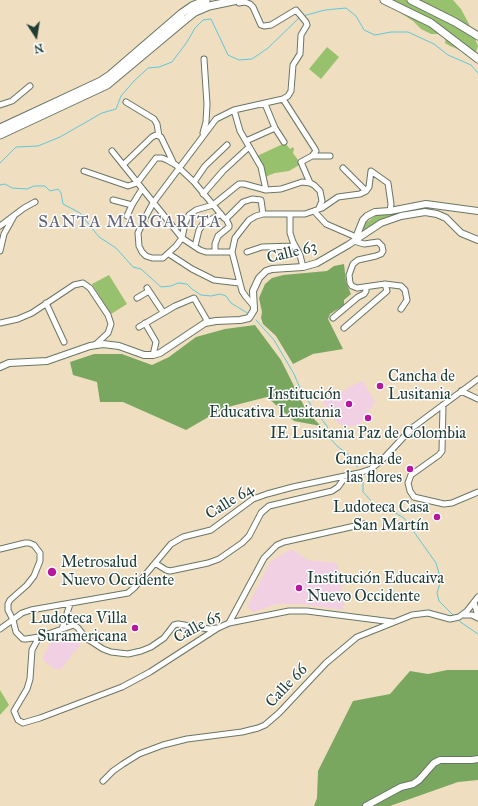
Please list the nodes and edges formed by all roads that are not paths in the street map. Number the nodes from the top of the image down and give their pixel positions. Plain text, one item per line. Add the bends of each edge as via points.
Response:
1 (206, 0) edge
2 (384, 0) edge
3 (411, 0) edge
4 (239, 2) edge
5 (478, 36) edge
6 (204, 59) dead end
7 (478, 59) edge
8 (30, 86) dead end
9 (283, 100) junction
10 (126, 102) dead end
11 (265, 104) junction
12 (0, 105) edge
13 (234, 110) junction
14 (0, 128) edge
15 (275, 128) junction
16 (0, 135) edge
17 (159, 136) junction
18 (202, 136) junction
19 (246, 141) junction
20 (284, 142) dead end
21 (227, 145) dead end
22 (249, 147) junction
23 (112, 150) dead end
24 (312, 156) junction
25 (330, 156) dead end
26 (123, 165) junction
27 (177, 166) junction
28 (344, 168) dead end
29 (84, 171) dead end
30 (194, 182) junction
31 (137, 183) junction
32 (310, 183) junction
33 (142, 189) junction
34 (266, 190) junction
35 (366, 191) junction
36 (203, 194) junction
37 (113, 200) dead end
38 (35, 202) dead end
39 (153, 203) junction
40 (132, 204) junction
41 (213, 205) junction
42 (320, 208) junction
43 (314, 211) junction
44 (390, 211) junction
45 (478, 211) edge
46 (221, 214) junction
47 (263, 214) junction
48 (15, 215) junction
49 (290, 215) junction
50 (127, 216) dead end
51 (226, 219) junction
52 (0, 226) edge
53 (182, 238) junction
54 (355, 239) junction
55 (478, 240) edge
56 (195, 246) junction
57 (295, 246) junction
58 (0, 250) edge
59 (215, 252) junction
60 (232, 252) junction
61 (247, 252) dead end
62 (169, 254) junction
63 (303, 267) junction
64 (240, 283) junction
65 (385, 284) junction
66 (366, 287) junction
67 (137, 298) dead end
68 (46, 303) junction
69 (254, 306) junction
70 (401, 309) dead end
71 (163, 312) junction
72 (333, 318) dead end
73 (208, 322) junction
74 (0, 323) edge
75 (145, 323) junction
76 (139, 327) dead end
77 (344, 328) dead end
78 (64, 342) dead end
79 (95, 345) junction
80 (153, 355) junction
81 (0, 367) edge
82 (478, 379) edge
83 (461, 392) junction
84 (478, 399) edge
85 (444, 404) junction
86 (346, 476) junction
87 (478, 492) edge
88 (364, 524) dead end
89 (0, 549) edge
90 (155, 563) junction
91 (478, 596) edge
92 (474, 602) junction
93 (70, 604) junction
94 (236, 610) junction
95 (464, 615) junction
96 (478, 617) edge
97 (13, 620) junction
98 (243, 620) junction
99 (394, 622) junction
100 (229, 623) junction
101 (62, 628) junction
102 (218, 628) junction
103 (0, 629) edge
104 (39, 637) junction
105 (26, 640) junction
106 (32, 650) junction
107 (478, 759) edge
108 (103, 781) dead end
109 (366, 806) edge

1 - 14 highway via 182,13 110,75 92,86
2 - 7 highway via 431,23
3 - 5 highway
4 - 9 street via 250,4 264,26 271,25 296,10 306,22 307,25 301,35 300,54 293,65 291,91
4 - 16 highway via 209,6 195,12 106,85
6 - 18 street via 207,104
8 - 12 street via 12,101
9 - 11 street
9 - 24 street via 315,148
10 - 17 street via 154,119
11 - 13 street
11 - 15 street
13 - 18 street via 216,119
13 - 19 street
15 - 19 street
15 - 20 street
17 - 26 street via 152,137
17 - 27 street
18 - 27 street
19 - 22 street
21 - 30 street via 204,166
22 - 34 street via 261,167
22 - 36 street
23 - 26 street
24 - 25 street
24 - 32 street via 301,162
26 - 31 street
27 - 30 street
27 - 31 street via 167,160 156,158
27 - 39 street
28 - 35 street
29 - 31 street via 128,186
30 - 36 street
31 - 33 street
32 - 34 street via 302,182 281,189
32 - 42 street via 320,191
33 - 39 street
33 - 40 street
34 - 41 street via 239,184
35 - 42 street via 338,197
35 - 44 street via 371,171 388,182
36 - 41 street
37 - 40 street
38 - 48 street
39 - 53 street
39 - 62 street via 138,233 139,246 142,252 152,258 163,258
40 - 50 street
41 - 46 street
41 - 53 street via 189,215
42 - 43 street
43 - 49 street
43 - 54 street via 326,224
44 - 45 main road via 430,204
44 - 54 main road via 375,212 367,216
46 - 51 street
46 - 56 street via 203,224
47 - 49 street
47 - 51 street via 260,200 252,199 243,202
47 - 60 street via 249,220 235,238
48 - 52 street
48 - 58 street via 4,234
49 - 57 street via 289,230
51 - 59 street via 230,225 218,236
53 - 56 street
53 - 62 street
54 - 55 main road, Calle 63 via 394,218 428,212 443,217 462,233
54 - 63 main road, Calle 63 via 320,261
54 - 66 street via 364,244 378,242 383,251 381,254 358,260 351,266 349,275 352,286
56 - 59 street via 206,252
57 - 61 street via 262,247
57 - 63 street
59 - 60 street
60 - 64 street
62 - 64 street via 214,280
63 - 69 main road, Calle 63 via 272,269 264,273 253,291
64 - 69 street via 246,298
65 - 66 street
65 - 70 street via 401,286 405,290 407,300
65 - 77 street via 387,291
66 - 72 street via 364,294
67 - 71 street via 148,289
68 - 74 street via 32,313
68 - 78 street
68 - 79 street via 77,284 89,286 108,315 110,324 108,334
69 - 73 main road via 249,318
71 - 73 street via 194,298
71 - 75 street
73 - 80 main road
75 - 76 street
75 - 80 street via 156,342
79 - 80 main road via 112,344 138,354
79 - 81 main road via 47,361 9,363
82 - 83 street
83 - 84 street
83 - 85 street
85 - 86 street, Calle 64 via 412,428 371,469
85 - 87 street via 442,450 439,455 411,475 408,483 410,491 414,497 444,504
86 - 90 street, Calle 64 via 253,499 211,530 177,540
86 - 90 street via 332,491 269,506 261,513 245,540 219,559 170,571
88 - 94 street via 277,545 264,558
89 - 97 street via 25,543 32,544 40,553 40,561 34,576 8,604
90 - 93 street, Calle 64 via 128,593
91 - 92 street
92 - 95 street
92 - 96 street
93 - 97 street, Calle 64 via 30,610
93 - 101 street
94 - 98 street
94 - 100 street
95 - 96 street
95 - 99 street, Calle 66 via 455,619 424,614 412,615
97 - 103 street, Calle 64
97 - 105 street via 18,635
98 - 99 street, Calle 65 via 289,611 307,611
98 - 100 street, Calle 65
99 - 108 street, Calle 66 via 357,637 335,654 266,725 242,732 187,738 163,745 139,754
100 - 102 street, Calle 65
101 - 102 street via 74,625 86,638 103,649 128,654 151,647 164,638 174,625
101 - 104 street
102 - 106 street, Calle 65 via 122,687 22,723 14,711 30,679
104 - 105 street
104 - 106 street
105 - 106 street
107 - 109 main road via 440,760 413,784 400,787

